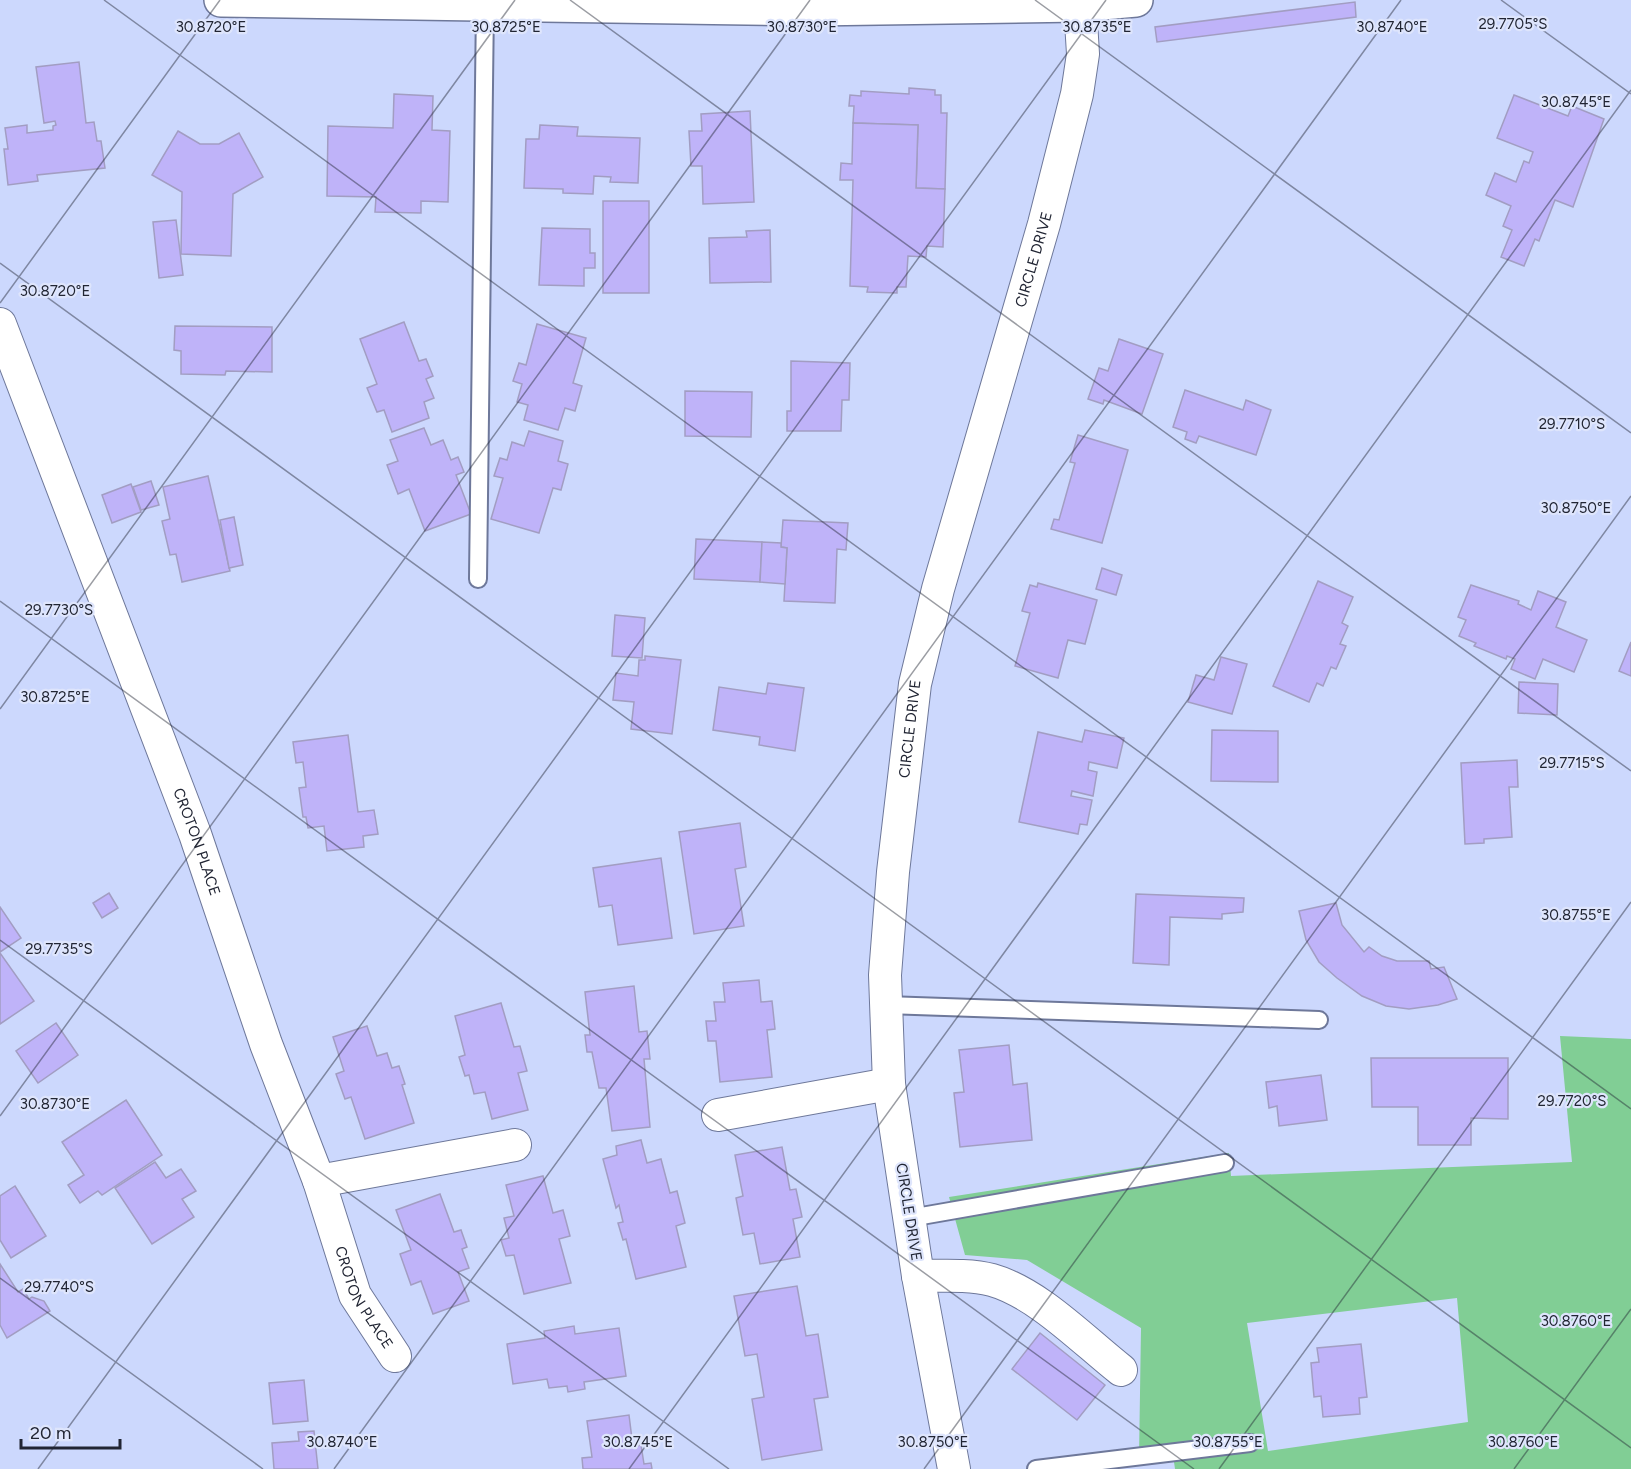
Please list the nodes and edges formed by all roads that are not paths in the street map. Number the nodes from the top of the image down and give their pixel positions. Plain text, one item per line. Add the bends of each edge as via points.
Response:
1 (221, 0) edge
2 (260, 0) edge
3 (1136, 0) edge
4 (485, 4) junction
5 (1080, 4) junction
6 (0, 324) edge
7 (478, 579) dead end
8 (886, 1005) junction
9 (1319, 1020) dead end
10 (889, 1084) junction
11 (718, 1115) dead end
12 (515, 1145) dead end
13 (1225, 1163) dead end
14 (319, 1181) junction
15 (910, 1218) junction
16 (918, 1276) junction
17 (395, 1356) dead end
18 (1121, 1370) dead end
19 (1250, 1443) dead end
20 (954, 1469) edge
21 (1036, 1469) edge

1 - 2 street
2 - 4 street
3 - 5 street
4 - 5 street via 811,9
4 - 7 lane
5 - 8 street, CIRCLE DRIVE via 1083,54 1077,94 915,684 893,872
6 - 14 street, CROTON PLACE via 195,834 266,1044
8 - 9 lane
8 - 10 street, CIRCLE DRIVE
10 - 11 street
10 - 15 street, CIRCLE DRIVE
12 - 14 street
13 - 15 lane
14 - 17 street, CROTON PLACE via 355,1295
15 - 16 street, CIRCLE DRIVE
16 - 18 street via 968,1276 1014,1288
16 - 20 street, CIRCLE DRIVE
19 - 21 lane

